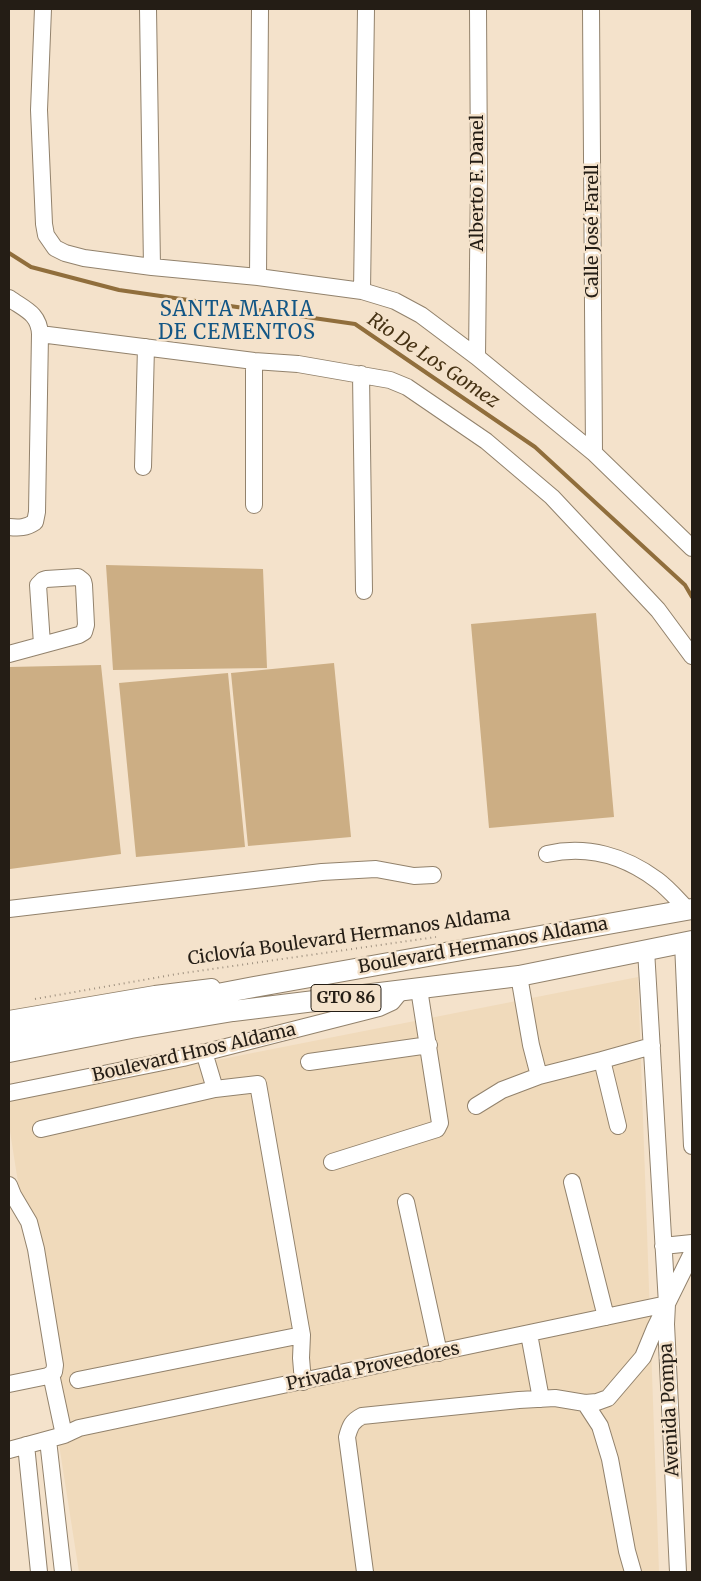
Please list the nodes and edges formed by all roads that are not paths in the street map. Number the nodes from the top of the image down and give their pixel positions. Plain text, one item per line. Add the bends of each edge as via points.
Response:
1 (43, 9) edge
2 (148, 9) edge
3 (260, 9) edge
4 (366, 9) edge
5 (478, 9) edge
6 (592, 9) edge
7 (152, 267) junction
8 (258, 278) junction
9 (362, 291) junction
10 (9, 298) edge
11 (40, 334) junction
12 (146, 348) junction
13 (477, 356) junction
14 (254, 361) junction
15 (361, 374) junction
16 (594, 453) junction
17 (143, 467) dead end
18 (254, 505) dead end
19 (9, 527) edge
20 (692, 548) edge
21 (364, 591) dead end
22 (42, 644) dead end
23 (9, 654) edge
24 (692, 656) edge
25 (548, 854) dead end
26 (433, 875) dead end
27 (9, 909) edge
28 (690, 910) edge
29 (658, 916) junction
30 (688, 942) edge
31 (655, 949) junction
32 (519, 976) junction
33 (254, 987) junction
34 (410, 990) junction
35 (689, 1003) edge
36 (9, 1019) edge
37 (9, 1034) edge
38 (429, 1045) junction
39 (652, 1046) junction
40 (9, 1052) edge
41 (204, 1052) junction
42 (602, 1060) junction
43 (309, 1062) dead end
44 (538, 1076) junction
45 (215, 1089) junction
46 (9, 1093) edge
47 (476, 1106) dead end
48 (618, 1126) dead end
49 (41, 1129) dead end
50 (692, 1146) edge
51 (332, 1162) dead end
52 (572, 1182) dead end
53 (9, 1185) edge
54 (406, 1202) dead end
55 (692, 1243) edge
56 (663, 1246) junction
57 (692, 1253) edge
58 (667, 1304) junction
59 (606, 1317) junction
60 (529, 1334) junction
61 (302, 1335) junction
62 (439, 1353) junction
63 (51, 1374) junction
64 (78, 1380) dead end
65 (303, 1382) junction
66 (9, 1384) edge
67 (540, 1399) junction
68 (585, 1402) junction
69 (71, 1431) junction
70 (48, 1440) junction
71 (26, 1445) junction
72 (9, 1450) edge
73 (39, 1572) edge
74 (63, 1572) edge
75 (365, 1572) edge
76 (633, 1572) edge
77 (678, 1572) edge

1 - 7 street via 39,110 46,235 55,248 65,253
2 - 7 street
3 - 8 street
4 - 9 street
5 - 13 street, Alberto F. Danel
6 - 16 street, Calle José Farell
7 - 8 street
8 - 9 street
9 - 13 street via 420,315
10 - 11 street via 35,317 40,325
11 - 12 street
11 - 19 street via 37,512 35,522 29,526
12 - 14 street
12 - 17 street
13 - 16 street
14 - 15 street
14 - 18 street
15 - 21 street
15 - 24 street via 406,387 517,466 552,498 658,610
16 - 20 street
22 - 23 street
25 - 28 street via 564,850 591,851 616,857 658,880
26 - 27 street via 414,876 376,869 322,872
28 - 29 main road, Boulevard Hermanos Aldama / GTO 86
29 - 31 main road
29 - 33 main road, Boulevard Hermanos Aldama / GTO 86
30 - 31 main road, Boulevard Hermanos Aldama / GTO 86
30 - 35 street
31 - 32 main road, Boulevard Hermanos Aldama / GTO 86
31 - 39 street
32 - 34 main road, Boulevard Hermanos Aldama / GTO 86
32 - 44 street
33 - 36 street via 204,987
33 - 37 main road, Boulevard Hermanos Aldama / GTO 86
34 - 38 street
34 - 40 main road, Boulevard Hermanos Aldama / GTO 86 via 233,1011
34 - 41 street, Boulevard Hnos Aldama via 379,1008
35 - 50 street
38 - 43 street
38 - 51 street via 440,1123 438,1129
39 - 42 street
39 - 56 street
41 - 45 street
41 - 46 street, Boulevard Hnos Aldama
42 - 44 street
42 - 48 street
44 - 47 street via 502,1090
45 - 49 street
45 - 61 street via 258,1084
52 - 59 street
53 - 63 street via 29,1222 36,1249 55,1366
54 - 62 street
55 - 56 street
56 - 58 street
57 - 58 street, Avenida Pompa
58 - 59 street, Privada Proveedores
58 - 68 street via 643,1357 633,1370 608,1398
58 - 77 street, Avenida Pompa
59 - 60 street, Privada Proveedores
60 - 62 street, Privada Proveedores
60 - 67 street
61 - 64 street
61 - 65 street
62 - 65 street, Privada Proveedores
63 - 66 street
63 - 69 street
65 - 69 street, Privada Proveedores
67 - 68 street
67 - 75 street via 362,1416 355,1420 347,1437
68 - 76 street via 600,1426 610,1460
69 - 70 street, Privada Proveedores
70 - 71 street, Privada Proveedores
70 - 74 street
71 - 72 street, Privada Proveedores
71 - 73 street

